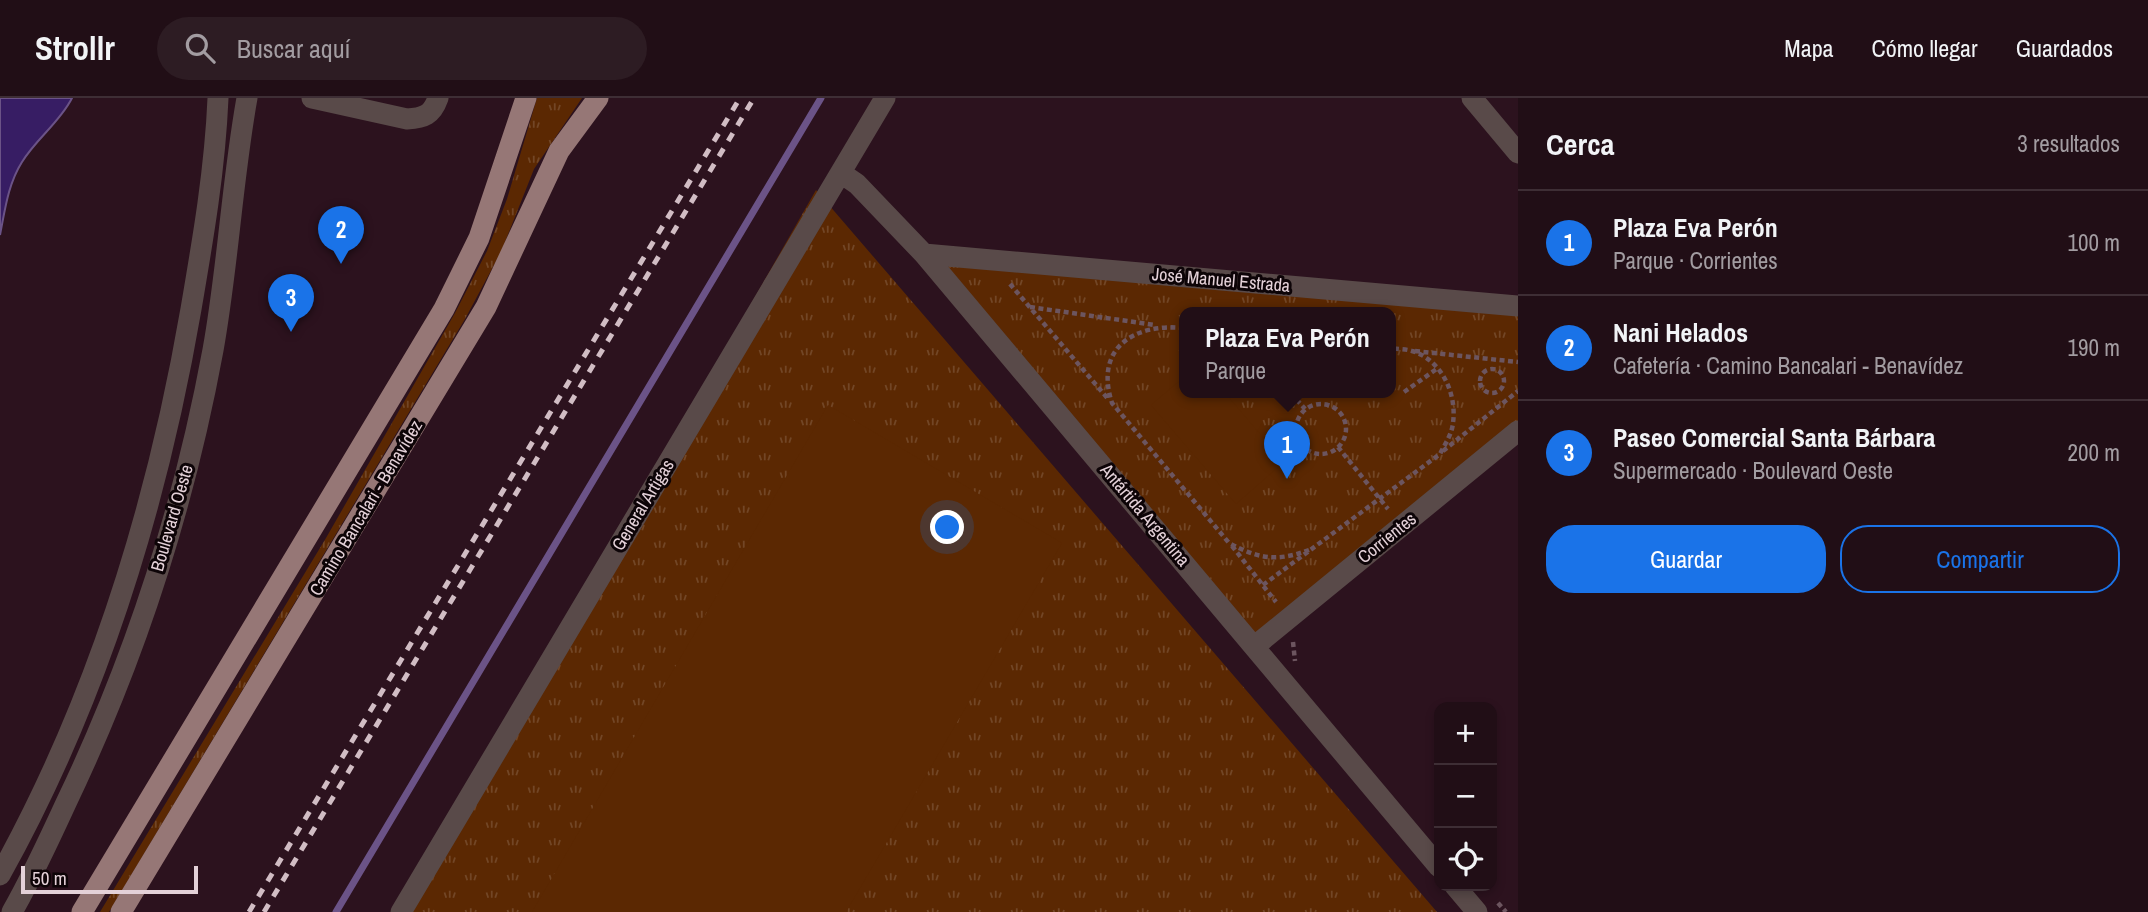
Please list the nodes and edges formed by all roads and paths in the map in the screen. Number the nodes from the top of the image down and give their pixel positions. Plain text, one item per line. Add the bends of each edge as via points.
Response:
1 (218, 98) edge
2 (247, 98) edge
3 (312, 98) edge
4 (438, 98) edge
5 (526, 98) edge
6 (598, 98) edge
7 (885, 98) edge
8 (1472, 98) edge
9 (1518, 153) edge
10 (841, 173) junction
11 (924, 254) junction
12 (989, 259) junction
13 (1518, 306) edge
14 (1030, 307) junction
15 (1167, 326) junction
16 (1179, 327) edge
17 (1396, 349) edge
18 (1411, 350) junction
19 (1492, 359) junction
20 (1518, 362) edge
21 (1438, 368) junction
22 (1491, 369) junction
23 (1404, 391) dead end
24 (1518, 391) edge
25 (1498, 392) junction
26 (1295, 398) edge
27 (1505, 401) junction
28 (1112, 403) junction
29 (1305, 409) junction
30 (1518, 431) edge
31 (1301, 445) junction
32 (1338, 447) junction
33 (1440, 454) junction
34 (1281, 459) dead end
35 (160, 460) junction
36 (187, 468) junction
37 (1379, 498) junction
38 (1401, 526) junction
39 (1229, 543) junction
40 (1309, 550) junction
41 (1263, 585) junction
42 (1289, 618) junction
43 (1293, 641) dead end
44 (1255, 646) junction
45 (1304, 671) dead end
46 (43, 791) junction
47 (66, 804) junction
48 (1434, 861) edge
49 (0, 875) edge
50 (1459, 891) edge
51 (12, 912) edge
52 (82, 912) edge
53 (121, 912) edge
54 (401, 912) edge
55 (1477, 912) edge

1 - 35 street, Boulevard Oeste via 207,219
2 - 36 street, Boulevard Oeste via 214,347
3 - 4 street via 407,119 433,111
5 - 52 main road, Camino Bancalari - Benavídez via 479,238 444,309
6 - 53 main road, Camino Bancalari - Benavídez via 559,151 486,307
7 - 10 street, General Artigas
8 - 9 street
10 - 11 street, Antártida Argentina
10 - 54 street, General Artigas
11 - 12 street, José Manuel Estrada
11 - 44 street, Antártida Argentina
12 - 13 street, José Manuel Estrada
12 - 14 path
14 - 15 path
14 - 28 path
15 - 16 path
15 - 28 path via 1140,331 1115,351 1108,376
17 - 18 path
18 - 19 path
18 - 21 path
19 - 20 path
19 - 22 path
21 - 23 path
21 - 33 path via 1447,381 1454,411
22 - 25 path via 1503,377
22 - 25 path via 1484,372 1480,384 1489,393
24 - 27 path
25 - 27 path
26 - 29 path
27 - 33 path
28 - 39 path
29 - 31 path via 1295,429
29 - 32 path via 1324,404 1339,411 1346,427
30 - 38 street, Corrientes
31 - 32 path via 1322,455
31 - 34 path
32 - 37 path
33 - 37 path
35 - 36 street
35 - 46 street, Boulevard Oeste via 124,590 79,712
36 - 47 street, Boulevard Oeste via 134,643
37 - 38 path
37 - 40 path
38 - 42 street, Corrientes
39 - 40 path via 1269,558
39 - 41 path
40 - 41 path
41 - 42 path
42 - 44 street, Corrientes
43 - 45 path via 1295,661
44 - 48 street, Antártida Argentina
46 - 47 street
46 - 49 street, Boulevard Oeste
47 - 51 street, Boulevard Oeste
50 - 55 street

